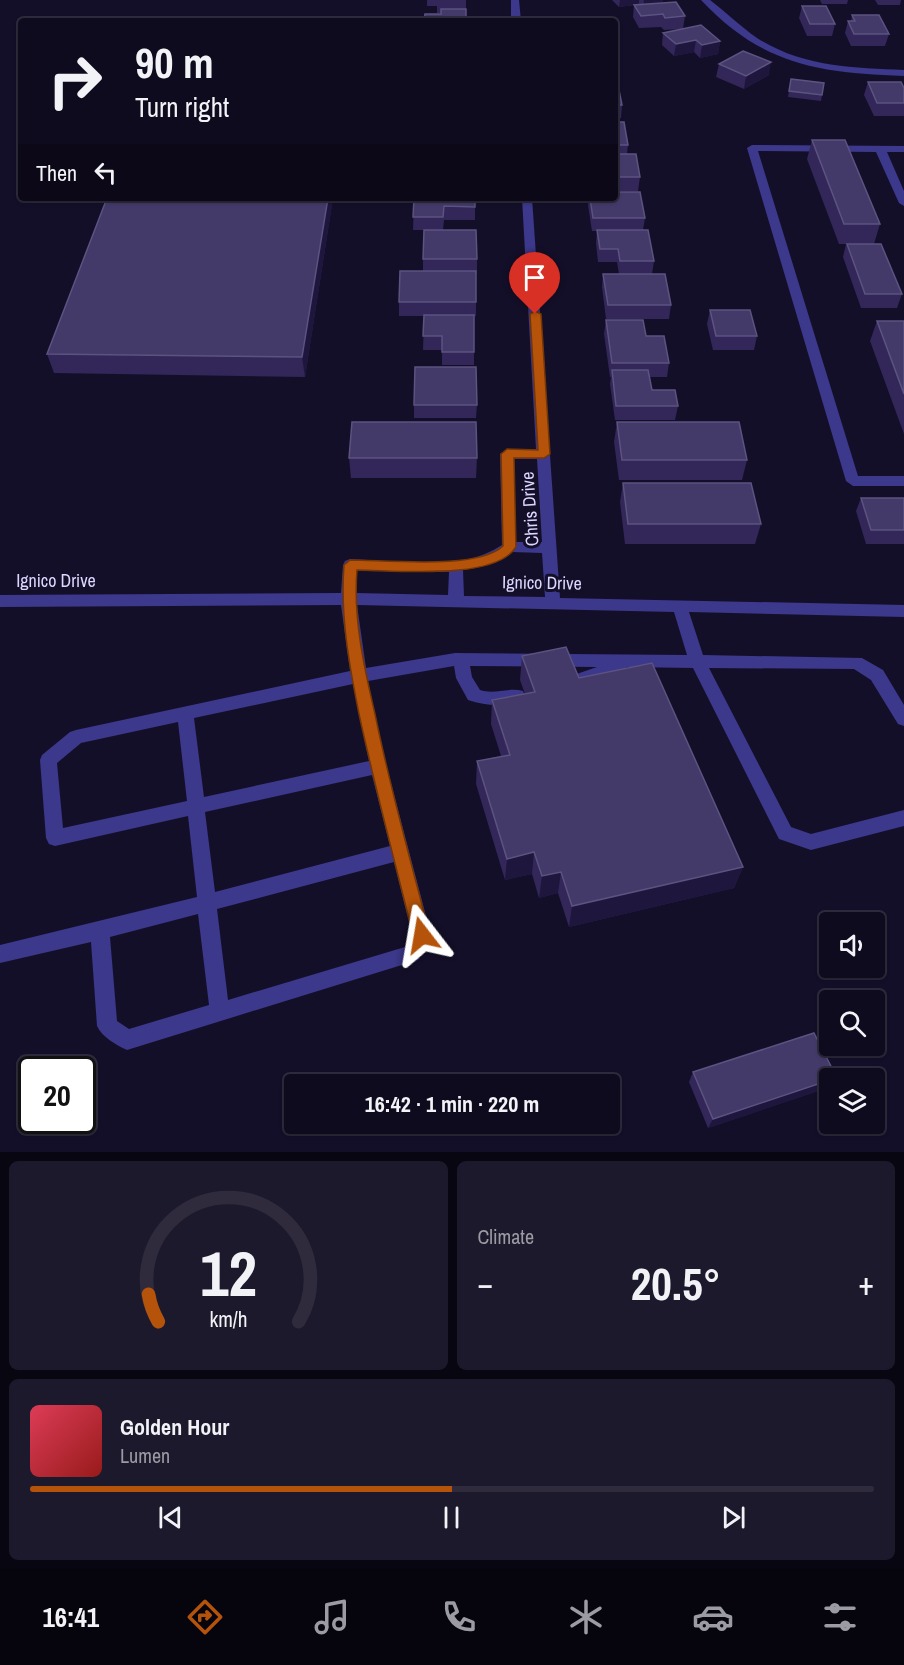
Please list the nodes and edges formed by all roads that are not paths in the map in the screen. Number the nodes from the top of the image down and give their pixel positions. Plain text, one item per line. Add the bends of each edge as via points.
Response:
1 (515, 0) edge
2 (705, 0) edge
3 (516, 18) edge
4 (904, 73) edge
5 (880, 149) junction
6 (904, 149) edge
7 (527, 201) edge
8 (904, 203) edge
9 (544, 454) junction
10 (904, 482) edge
11 (509, 547) junction
12 (550, 548) junction
13 (456, 566) junction
14 (348, 599) junction
15 (0, 601) edge
16 (456, 601) junction
17 (554, 603) junction
18 (679, 605) junction
19 (904, 610) edge
20 (461, 659) junction
21 (630, 660) junction
22 (697, 660) junction
23 (359, 676) junction
24 (569, 684) edge
25 (526, 695) edge
26 (185, 713) junction
27 (904, 719) edge
28 (379, 766) junction
29 (197, 807) junction
30 (904, 818) edge
31 (400, 852) junction
32 (205, 903) junction
33 (100, 931) junction
34 (0, 954) edge
35 (220, 1012) junction

1 - 3 street
2 - 4 street via 756,41 794,62 836,71
5 - 6 street
5 - 8 street
5 - 10 street via 752,148 853,481
7 - 9 street, Chris Drive
9 - 11 street via 507,454
9 - 12 street, Chris Drive
11 - 12 street
11 - 13 street via 484,563
12 - 17 street, Chris Drive
13 - 14 street via 350,565
13 - 16 street
14 - 15 street, Ignico Drive
14 - 16 street, Ignico Drive
14 - 23 street
16 - 17 street, Ignico Drive
17 - 18 street, Ignico Drive
18 - 19 street, Ignico Drive
18 - 22 street
20 - 21 street
20 - 23 street
20 - 25 street via 464,678 474,695 490,700
21 - 22 street
21 - 24 street
22 - 27 street via 856,663 877,675
22 - 30 street via 785,833 811,842
23 - 26 street
23 - 28 street
26 - 29 street
26 - 29 street via 76,737 48,760 55,838
28 - 29 street
28 - 31 street
29 - 32 street
31 - 32 street
31 - 35 street via 422,935 411,954
32 - 33 street
32 - 35 street
33 - 34 street
33 - 35 street via 107,1026 127,1040

